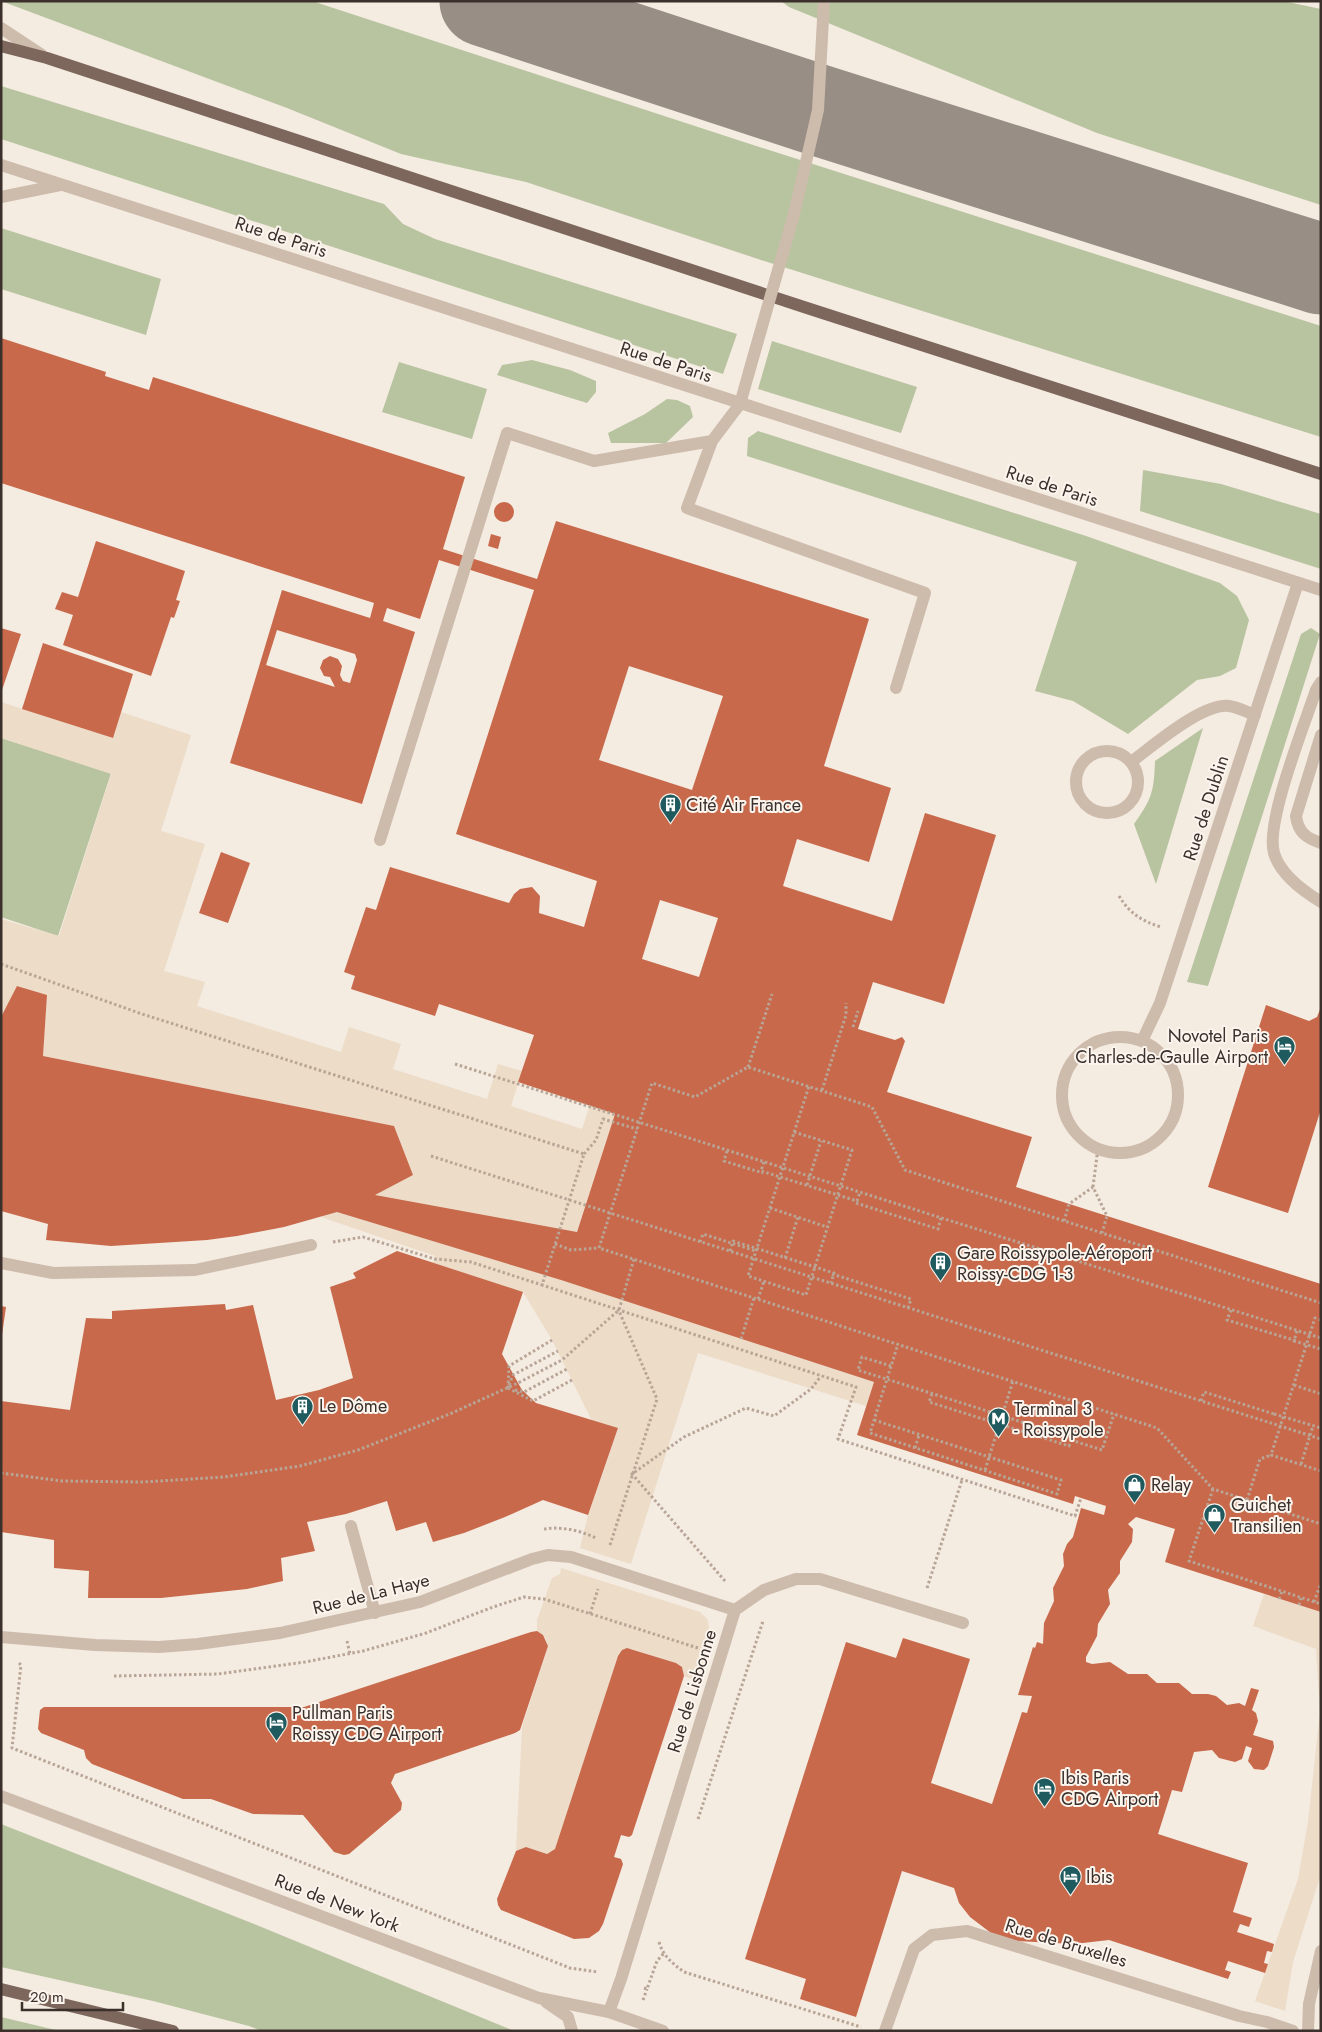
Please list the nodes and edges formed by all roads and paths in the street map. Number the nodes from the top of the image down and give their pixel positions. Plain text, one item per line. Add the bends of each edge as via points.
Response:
1 (824, 1) edge
2 (1, 28) edge
3 (1, 46) edge
4 (47, 58) junction
5 (1, 165) edge
6 (60, 184) junction
7 (1, 197) edge
8 (740, 404) junction
9 (712, 441) junction
10 (1321, 474) edge
11 (1298, 583) junction
12 (1321, 590) edge
13 (1321, 682) edge
14 (896, 688) dead end
15 (1255, 715) junction
16 (1321, 735) edge
17 (1131, 762) junction
18 (380, 840) dead end
19 (1321, 843) edge
20 (1119, 896) dead end
21 (1321, 902) edge
22 (1183, 934) junction
23 (1, 964) edge
24 (772, 994) dead end
25 (846, 1003) dead end
26 (858, 1011) dead end
27 (853, 1027) dead end
28 (1142, 1041) junction
29 (455, 1064) dead end
30 (748, 1067) junction
31 (809, 1086) junction
32 (822, 1090) junction
33 (637, 1130) junction
34 (794, 1132) junction
35 (821, 1141) junction
36 (1098, 1148) junction
37 (727, 1151) junction
38 (584, 1154) junction
39 (431, 1156) dead end
40 (764, 1162) junction
41 (779, 1179) junction
42 (807, 1185) junction
43 (1093, 1187) junction
44 (860, 1192) junction
45 (837, 1196) junction
46 (569, 1200) junction
47 (770, 1208) junction
48 (798, 1217) junction
49 (941, 1218) junction
50 (1064, 1221) junction
51 (827, 1227) junction
52 (1102, 1233) junction
53 (700, 1242) junction
54 (555, 1244) junction
55 (311, 1245) joint
56 (599, 1248) junction
57 (730, 1251) junction
58 (756, 1251) junction
59 (785, 1258) junction
60 (634, 1259) junction
61 (1, 1263) edge
62 (814, 1268) junction
63 (764, 1281) junction
64 (831, 1283) junction
65 (542, 1285) junction
66 (756, 1299) junction
67 (1321, 1303) edge
68 (908, 1308) junction
69 (619, 1310) junction
70 (1231, 1310) junction
71 (1321, 1320) edge
72 (1297, 1331) junction
73 (1321, 1338) edge
74 (741, 1339) dead end
75 (552, 1340) dead end
76 (1297, 1342) dead end
77 (898, 1344) junction
78 (1321, 1349) edge
79 (558, 1351) dead end
80 (891, 1366) junction
81 (567, 1369) dead end
82 (821, 1376) junction
83 (572, 1380) dead end
84 (1013, 1381) junction
85 (1294, 1385) junction
86 (508, 1388) junction
87 (932, 1394) junction
88 (1321, 1394) edge
89 (1201, 1401) junction
90 (1114, 1414) junction
91 (1274, 1414) dead end
92 (874, 1420) junction
93 (1265, 1421) junction
94 (999, 1424) junction
95 (1313, 1426) junction
96 (1321, 1428) edge
97 (919, 1434) junction
98 (1321, 1439) edge
99 (1071, 1440) junction
100 (915, 1448) junction
101 (1271, 1455) junction
102 (1301, 1464) junction
103 (985, 1470) junction
104 (1321, 1471) edge
105 (1, 1473) edge
106 (632, 1474) junction
107 (962, 1480) junction
108 (1213, 1489) junction
109 (1081, 1498) dead end
110 (1247, 1500) junction
111 (1321, 1524) edge
112 (351, 1526) dead end
113 (605, 1566) junction
114 (1321, 1583) edge
115 (1282, 1591) junction
116 (1301, 1598) junction
117 (1279, 1599) dead end
118 (1314, 1602) junction
119 (1321, 1604) edge
120 (1299, 1605) dead end
121 (740, 1606) junction
122 (920, 1610) junction
123 (375, 1612) junction
124 (590, 1614) junction
125 (963, 1623) dead end
126 (3, 1638) edge
127 (701, 1649) dead end
128 (114, 1676) dead end
129 (1, 1796) edge
130 (696, 1827) dead end
131 (659, 1940) dead end
132 (1321, 1951) edge
133 (664, 1953) junction
134 (1318, 1971) edge
135 (621, 1979) junction
136 (1, 1989) edge
137 (539, 1998) junction
138 (609, 2012) junction
139 (864, 2028) dead end
140 (173, 2031) edge
141 (572, 2031) edge
142 (664, 2031) edge
143 (885, 2031) edge
144 (1293, 2031) edge
145 (1308, 2031) edge

1 - 8 street, bridge via 818,110 794,214
2 - 4 street
3 - 4 main road
4 - 10 main road
5 - 6 street, Rue de Paris
6 - 7 street
6 - 8 street, Rue de Paris
8 - 9 street
8 - 11 street, Rue de Paris
9 - 14 street via 687,508 925,593
9 - 18 street via 594,462 507,433
11 - 12 street, Rue de Paris
11 - 15 street, Rue de Dublin
13 - 21 street via 1277,810 1272,840 1280,866
15 - 17 street via 1228,706 1213,708 1196,715
15 - 22 street, Rue de Dublin
16 - 19 street via 1296,816 1302,833
17 - 17 street via 1113,752 1093,754 1077,774 1081,800 1098,812 1117,812 1126,807 1137,791 1138,780
20 - 22 path via 1136,917
22 - 28 street, Rue de Dublin via 1160,1003
23 - 38 path via 142,1014
24 - 30 path
25 - 32 path via 846,1015
26 - 27 path
28 - 36 street via 1106,1038 1075,1057 1066,1072 1063,1108 1070,1125 1082,1139
28 - 36 street via 1158,1050 1170,1064 1177,1081 1174,1117 1165,1133 1134,1152 1116,1153
29 - 37 path
30 - 31 path
30 - 33 path via 695,1097 652,1083
31 - 32 path
31 - 34 path
32 - 50 path via 872,1107 905,1170
33 - 38 path via 603,1119 596,1140
33 - 56 path
34 - 35 path
34 - 41 path
35 - 42 path
35 - 45 path via 852,1150
36 - 43 path
37 - 40 path
37 - 41 path via 724,1161
38 - 46 path
39 - 46 path
40 - 42 path via 761,1171
40 - 44 path
41 - 47 path
42 - 44 path via 857,1201
43 - 50 path via 1069,1204
43 - 52 path via 1108,1216
44 - 49 path
45 - 49 path via 938,1228
45 - 51 path
46 - 53 path
46 - 54 path
47 - 48 path
47 - 58 path
48 - 51 path
48 - 59 path
49 - 70 path
50 - 52 path
51 - 62 path
52 - 67 path
53 - 57 path
53 - 58 path via 703,1234
54 - 56 path via 571,1250
54 - 65 path
55 - 61 street via 195,1270 53,1273
55 - 65 path via 362,1237 435,1259 471,1262
56 - 60 path
57 - 59 path via 733,1241
57 - 64 path
58 - 63 path via 748,1276
59 - 64 path via 834,1273
60 - 66 path
60 - 69 path
62 - 63 path via 806,1295
62 - 68 path via 911,1299
63 - 66 path
64 - 68 path
65 - 69 path
66 - 74 path
66 - 77 path
68 - 89 path
69 - 82 path
69 - 86 path via 562,1360
69 - 106 path via 656,1399
70 - 72 path
70 - 76 path via 1228,1320
71 - 85 path via 1315,1318
72 - 73 path
72 - 78 path via 1294,1341
75 - 86 path via 509,1366
77 - 80 path
77 - 84 path
79 - 86 path via 513,1375
80 - 87 path via 862,1357 858,1370
80 - 92 path
81 - 86 path via 524,1392
82 - 106 path via 811,1389 774,1416 746,1408 684,1437
82 - 107 path via 856,1387 838,1439
83 - 86 path via 533,1400
84 - 90 path
84 - 94 path
85 - 88 path
85 - 101 path
86 - 105 path via 409,1431 300,1466 224,1477 143,1482 62,1481
87 - 94 path via 929,1402
87 - 99 path
89 - 91 path via 1204,1392
89 - 93 path
90 - 99 path via 1102,1450
90 - 108 path via 1157,1428
92 - 97 path
92 - 100 path via 870,1433
93 - 95 path via 1268,1412
93 - 98 path
94 - 99 path via 1069,1446
94 - 103 path
95 - 96 path
95 - 102 path
97 - 100 path
97 - 103 path via 1061,1480 1057,1494
100 - 103 path
101 - 102 path
101 - 110 path via 1260,1459
102 - 104 path
106 - 113 path
106 - 121 path
107 - 109 path via 1075,1516
107 - 122 path
108 - 110 path
108 - 115 path via 1190,1561
110 - 111 path
112 - 123 street
113 - 121 street, Rue de La Haye
113 - 123 street, Rue de La Haye via 571,1556 548,1555 420,1602
113 - 124 path
114 - 118 path
115 - 116 path
115 - 117 path
116 - 118 path
116 - 120 path
118 - 119 path
121 - 122 street via 764,1590 796,1579 820,1579
121 - 130 path via 763,1619
121 - 135 street, Rue de Lisbonne
122 - 125 street
123 - 126 street, Rue de La Haye via 280,1633 159,1647 95,1646
124 - 127 path
124 - 128 path via 524,1596 426,1633 350,1654 218,1674
126 - 135 path via 20,1665 12,1748 570,1968
129 - 137 street, Rue de New York
131 - 133 path
132 - 134 street
133 - 135 path via 657,1961 647,1989
133 - 139 path via 684,1972
134 - 145 street via 1309,2004
135 - 138 street, Rue de Lisbonne
136 - 140 main road
137 - 138 street, Rue de New York
137 - 141 street via 568,2017
138 - 142 street, Rue de New York
143 - 144 street, Rue de Bruxelles via 914,1949 932,1934 959,1931

